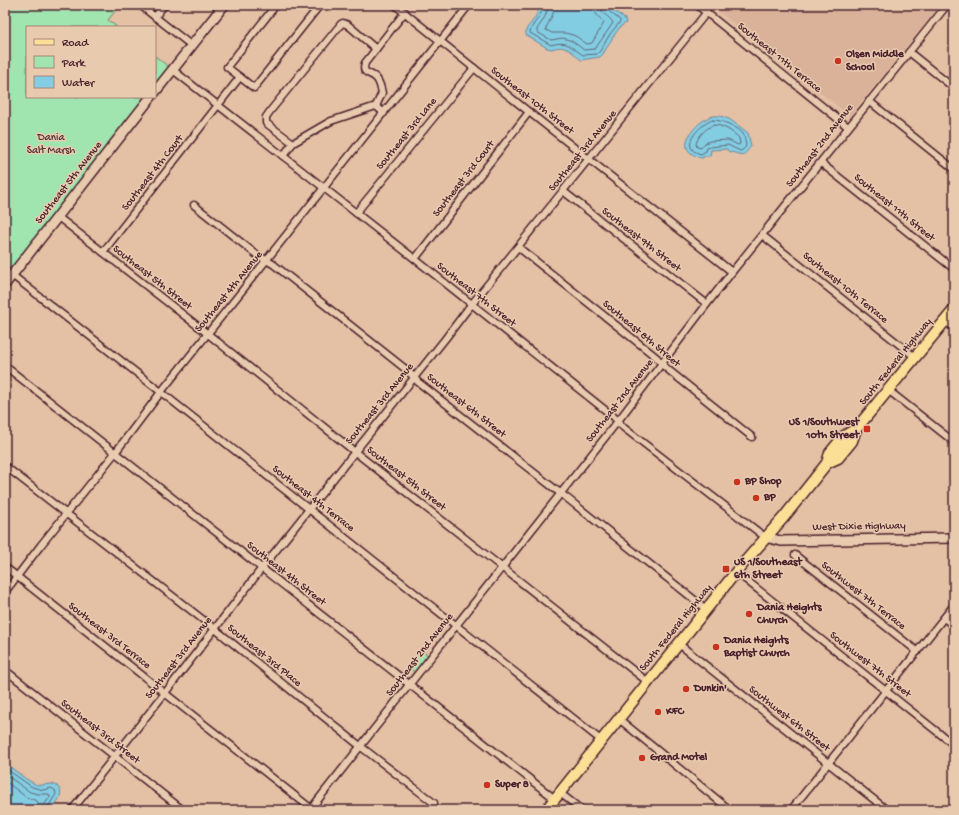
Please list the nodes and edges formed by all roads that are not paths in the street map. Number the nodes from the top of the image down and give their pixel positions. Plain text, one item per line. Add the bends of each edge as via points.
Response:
1 (164, 5) edge
2 (224, 5) edge
3 (276, 5) edge
4 (320, 5) edge
5 (395, 5) edge
6 (469, 5) edge
7 (697, 5) edge
8 (947, 5) edge
9 (950, 5) edge
10 (140, 6) edge
11 (954, 8) edge
12 (405, 12) junction
13 (707, 12) junction
14 (155, 17) junction
15 (441, 41) junction
16 (192, 46) junction
17 (376, 49) junction
18 (909, 52) junction
19 (474, 68) junction
20 (173, 70) junction
21 (240, 77) junction
22 (954, 88) edge
23 (156, 91) edge
24 (150, 98) edge
25 (869, 101) junction
26 (218, 105) junction
27 (376, 106) junction
28 (529, 112) junction
29 (384, 113) junction
30 (848, 126) junction
31 (293, 142) junction
32 (283, 156) junction
33 (589, 159) junction
34 (821, 163) junction
35 (954, 169) edge
36 (324, 188) junction
37 (563, 191) junction
38 (194, 205) dead end
39 (356, 213) junction
40 (58, 217) junction
41 (762, 235) junction
42 (518, 247) junction
43 (103, 252) junction
44 (415, 259) junction
45 (266, 260) junction
46 (954, 269) edge
47 (732, 272) junction
48 (12, 275) junction
49 (5, 284) edge
50 (472, 304) junction
51 (707, 304) junction
52 (954, 310) edge
53 (945, 321) junction
54 (954, 328) edge
55 (208, 334) junction
56 (915, 357) junction
57 (662, 364) junction
58 (5, 366) edge
59 (414, 378) junction
60 (888, 390) junction
61 (161, 392) junction
62 (618, 421) junction
63 (752, 437) dead end
64 (954, 442) edge
65 (355, 452) junction
66 (115, 453) junction
67 (5, 466) edge
68 (561, 494) junction
69 (309, 509) junction
70 (66, 514) junction
71 (765, 537) junction
72 (954, 538) edge
73 (796, 556) dead end
74 (5, 567) edge
75 (262, 568) junction
76 (502, 568) junction
77 (736, 572) junction
78 (17, 576) junction
79 (5, 592) edge
80 (954, 605) edge
81 (706, 609) junction
82 (944, 618) junction
83 (456, 625) junction
84 (954, 626) edge
85 (215, 629) junction
86 (678, 644) junction
87 (917, 652) junction
88 (5, 670) edge
89 (648, 682) junction
90 (410, 684) junction
91 (886, 691) junction
92 (165, 694) junction
93 (619, 719) junction
94 (602, 741) junction
95 (954, 745) edge
96 (360, 746) junction
97 (114, 756) junction
98 (829, 763) junction
99 (557, 796) junction
100 (434, 803) dead end
101 (311, 809) edge
102 (72, 810) edge
103 (183, 810) edge
104 (546, 810) edge
105 (582, 810) edge
106 (730, 810) edge
107 (791, 810) edge
108 (887, 810) edge

1 - 14 street
2 - 16 street
3 - 21 street via 227,67
4 - 21 street via 254,88
5 - 12 street, Southeast 10th Street
6 - 15 street, Southeast 4th Avenue
7 - 13 street, Southeast 11th Terrace
8 - 18 street, Southeast 2nd Avenue
9 - 11 street
10 - 14 street
12 - 15 street, Southeast 10th Street
12 - 17 street
13 - 30 street, Southeast 11th Terrace
13 - 33 street, Southeast 3rd Avenue
14 - 16 street
15 - 19 street, Southeast 10th Street
15 - 29 street, Southeast 4th Avenue
16 - 20 street
17 - 27 street via 364,67 369,75 378,80 382,94
17 - 31 street via 348,25 343,22 341,24 266,117 266,123
18 - 22 street
18 - 25 street, Southeast 2nd Avenue
19 - 28 street, Southeast 10th Street
19 - 39 street, Southeast 3rd Lane
20 - 23 street
20 - 26 street, Southeast 7th Street
21 - 26 street, Southeast 4th Court
24 - 40 street, Southeast 5th Avenue
25 - 30 street, Southeast 2nd Avenue
25 - 35 street
26 - 32 street, Southeast 7th Street
26 - 43 street, Southeast 4th Court
27 - 29 street
27 - 31 street via 331,121
28 - 33 street, Southeast 10th Street
28 - 44 street, Southeast 3rd Court
29 - 36 street, Southeast 4th Avenue
30 - 34 street, Southeast 2nd Avenue
31 - 32 street
32 - 36 street, Southeast 7th Street
33 - 37 street, Southeast 3rd Avenue
33 - 47 street, Southeast 10th Street
34 - 41 street, Southeast 2nd Avenue
34 - 46 street, Southeast 11th Street
36 - 39 street, Southeast 7th Street
36 - 45 street, Southeast 4th Avenue
37 - 42 street, Southeast 3rd Avenue
37 - 51 street, Southeast 9th Street
38 - 45 street, Southeast 6th Street
39 - 44 street, Southeast 7th Street
40 - 43 street, Southeast 5th Street
40 - 48 street, Southeast 5th Avenue
41 - 47 street, Southeast 2nd Avenue
41 - 56 street, Southeast 10th Terrace
42 - 50 street, Southeast 3rd Avenue
42 - 57 street, Southeast 8th Street
43 - 55 street, Southeast 5th Street
44 - 50 street, Southeast 7th Street
45 - 55 street, Southeast 4th Avenue
45 - 59 street, Southeast 6th Street
47 - 51 street, Southeast 2nd Avenue
48 - 49 street, Southeast 5th Avenue
48 - 61 street, Southeast 4th Terrace
50 - 59 street, Southeast 3rd Avenue
50 - 62 street, Southeast 7th Street
51 - 57 street, Southeast 2nd Avenue
52 - 53 main road, South Federal Highway
53 - 54 street
53 - 56 main road, South Federal Highway
55 - 61 street, Southeast 4th Avenue
55 - 65 street, Southeast 5th Street
56 - 60 main road, South Federal Highway
57 - 62 street, Southeast 2nd Avenue
57 - 63 street, Southeast 8th Street
58 - 66 street, Southeast 4th Street
59 - 65 street, Southeast 3rd Avenue
59 - 68 street, Southeast 6th Street
60 - 64 street
60 - 71 main road, South Federal Highway via 856,429 852,441 838,458 827,463
61 - 66 street, Southeast 4th Avenue
61 - 69 street, Southeast 4th Terrace
62 - 68 street, Southeast 2nd Avenue
62 - 71 street, Southeast 7th Street
65 - 69 street, Southeast 3rd Avenue
65 - 76 street, Southeast 5th Street
66 - 70 street, Southeast 4th Avenue
66 - 75 street, Southeast 4th Street
67 - 70 street, Southeast 3rd Place
68 - 76 street, Southeast 2nd Avenue
68 - 81 street, Southeast 6th Street
69 - 75 street, Southeast 3rd Avenue
69 - 83 street, Southeast 4th Terrace
70 - 78 street, Southeast 4th Avenue
70 - 85 street, Southeast 3rd Place
71 - 72 street, West Dixie Highway via 781,541
71 - 77 main road, South Federal Highway
73 - 87 street, Southwest 7th Terrace
74 - 78 street, Southeast 3rd Terrace
75 - 85 street, Southeast 3rd Avenue
75 - 90 street, Southeast 4th Street
76 - 83 street, Southeast 2nd Avenue
76 - 89 street, Southeast 5th Street
77 - 81 main road, South Federal Highway
77 - 91 street, Southwest 7th Street
78 - 79 street, Southeast 4th Avenue
78 - 92 street, Southeast 3rd Terrace
80 - 82 street
81 - 86 main road, South Federal Highway
82 - 84 street
82 - 87 street
83 - 90 street, Southeast 2nd Avenue
83 - 94 street, Southeast 4th Terrace
85 - 92 street, Southeast 3rd Avenue
85 - 96 street, Southeast 3rd Place
86 - 89 main road, South Federal Highway
86 - 98 street, Southwest 6th Street
87 - 91 street
88 - 97 street, Southeast 3rd Street
89 - 93 main road, South Federal Highway
90 - 96 street, Southeast 2nd Avenue
90 - 99 street, Southeast 4th Street
91 - 95 street, Southwest 7th Street
91 - 98 street
92 - 97 street, Southeast 3rd Avenue
92 - 101 street, Southeast 3rd Terrace
93 - 94 main road, South Federal Highway
93 - 106 street
94 - 99 main road, South Federal Highway
96 - 100 street, Southeast 3rd Place
96 - 101 street, Southeast 2nd Avenue
97 - 102 street, Southeast 3rd Avenue
97 - 103 street, Southeast 3rd Street
98 - 107 street
98 - 108 street, Southwest 6th Street
99 - 104 main road, South Federal Highway
99 - 105 street, Southeast 4th Street

